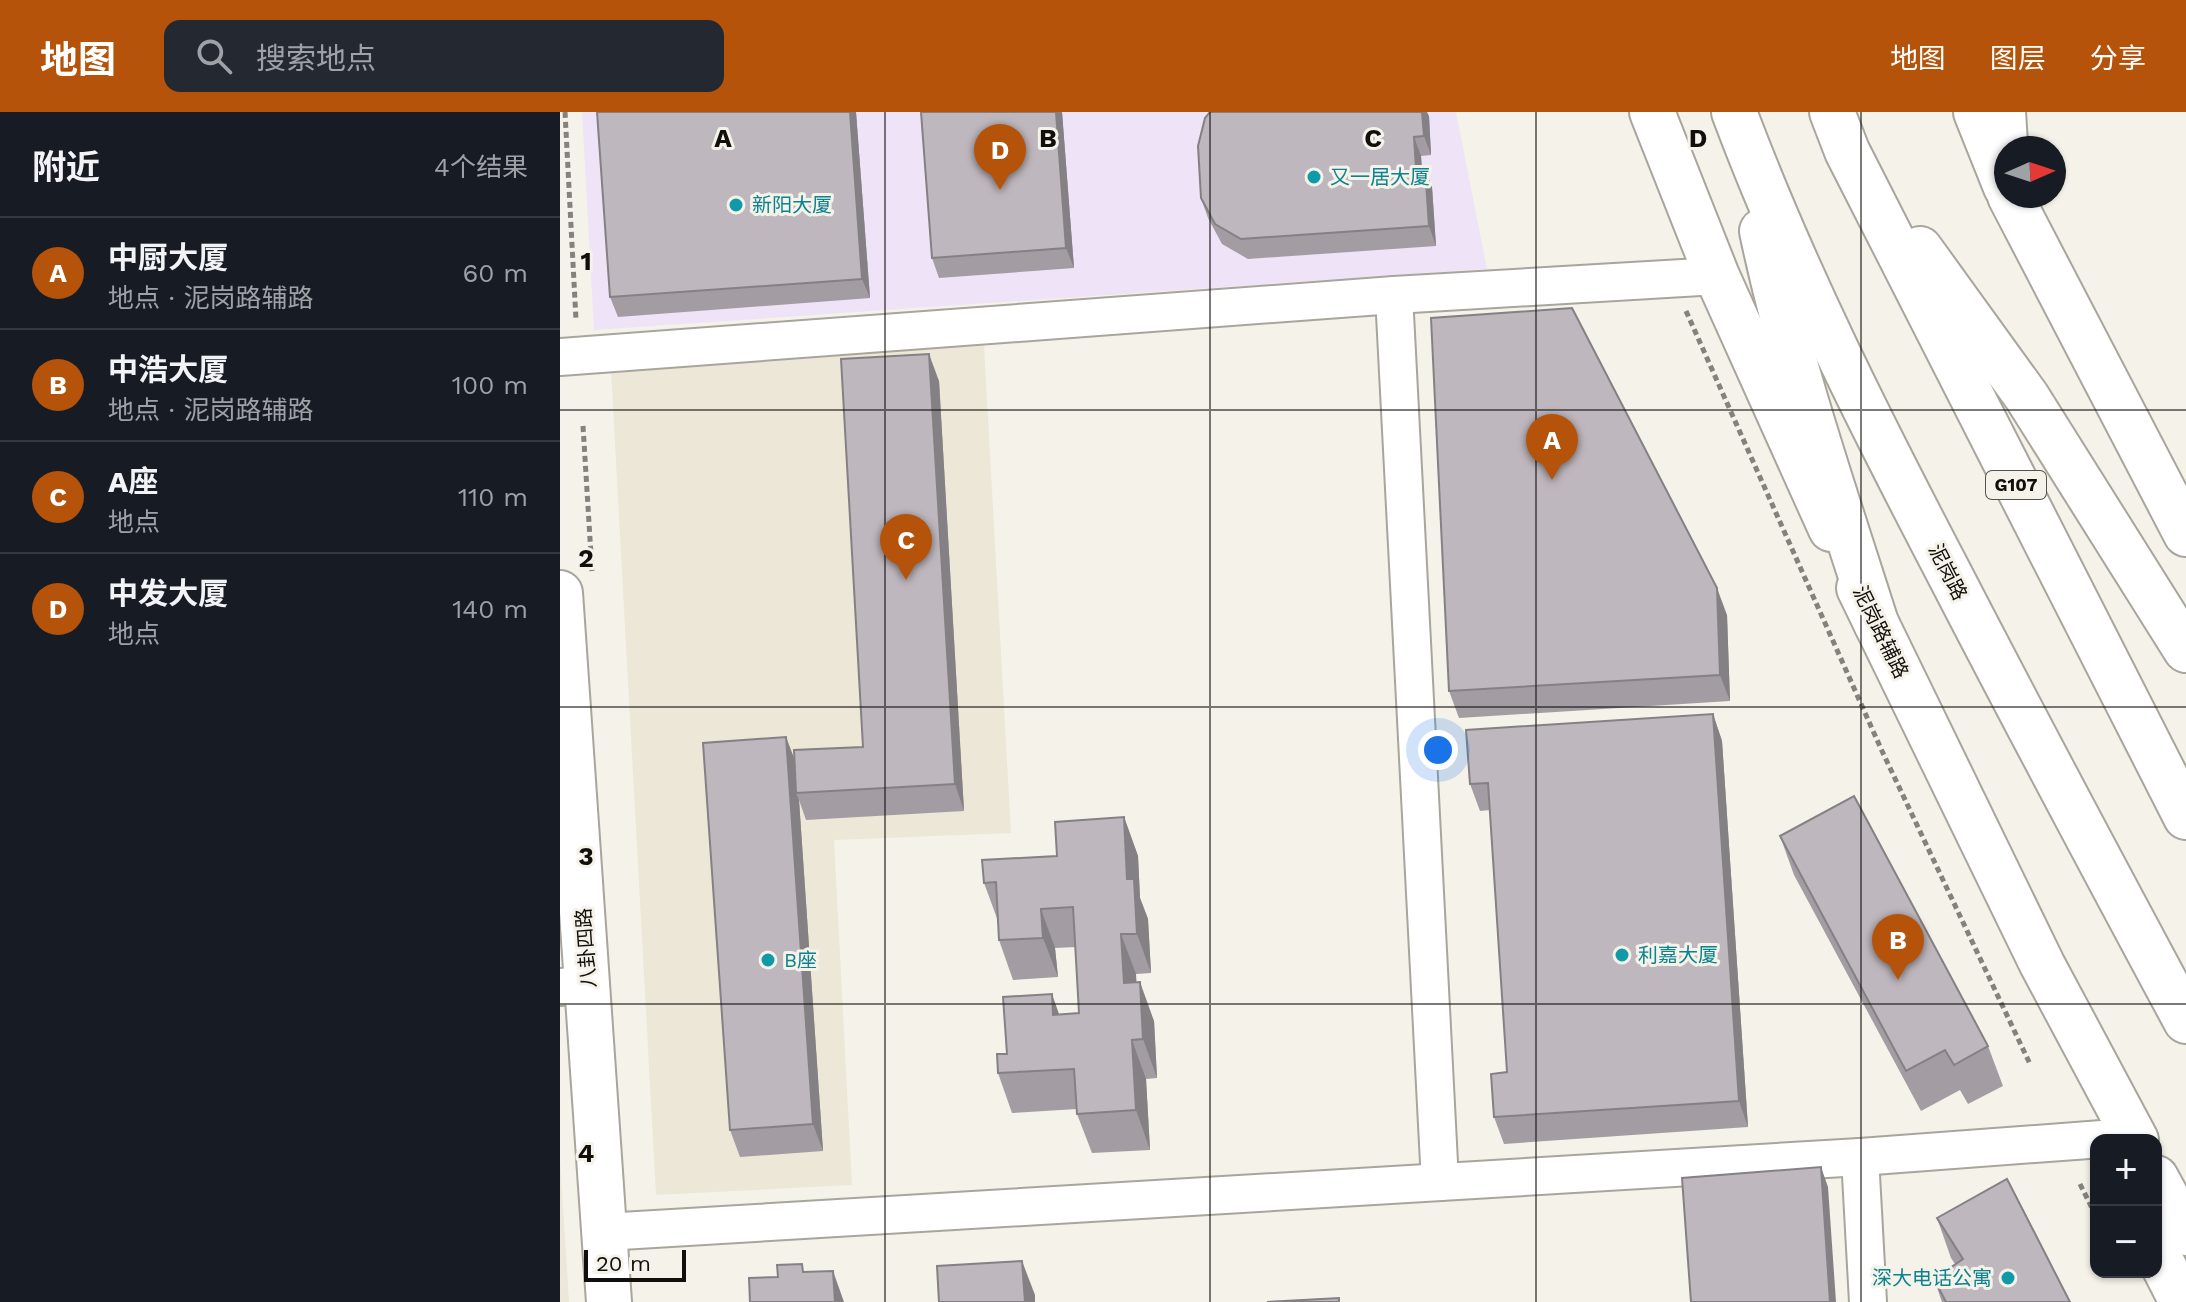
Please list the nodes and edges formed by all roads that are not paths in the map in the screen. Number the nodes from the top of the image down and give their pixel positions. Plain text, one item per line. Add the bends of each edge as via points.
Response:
1 (1652, 112) edge
2 (1976, 112) edge
3 (2003, 112) edge
4 (1737, 120) edge
5 (1840, 132) edge
6 (2005, 136) edge
7 (1994, 156) edge
8 (2017, 208) edge
9 (1717, 276) junction
10 (1394, 295) junction
11 (560, 357) edge
12 (2186, 534) edge
13 (560, 593) edge
14 (560, 602) edge
15 (1876, 623) junction
16 (2186, 650) edge
17 (2186, 817) edge
18 (574, 985) edge
19 (2186, 1021) edge
20 (2111, 1134) edge
21 (2090, 1142) edge
22 (1860, 1157) junction
23 (1440, 1182) junction
24 (2162, 1189) edge
25 (604, 1232) junction
26 (2186, 1233) edge
27 (2162, 1263) edge
28 (609, 1302) edge
29 (1868, 1302) edge
30 (2182, 1302) edge

1 - 9 main road, 泥岗路辅路
2 - 7 main road
3 - 6 main road
4 - 15 main road via 1772,279
4 - 19 main road, 泥岗路 via 1818,313 1896,472
5 - 16 main road via 2027,397
5 - 17 main road, G107
8 - 12 main road
9 - 10 street
9 - 15 main road, 泥岗路辅路
10 - 11 street
10 - 23 street
13 - 14 main road, 八卦四路
14 - 18 main road, 八卦四路
15 - 20 main road, 泥岗路辅路 via 2042,964
18 - 25 main road, 八卦四路
21 - 22 street
22 - 23 street
22 - 29 street
23 - 25 street
24 - 26 main road
25 - 28 main road, 八卦四路
27 - 30 main road

